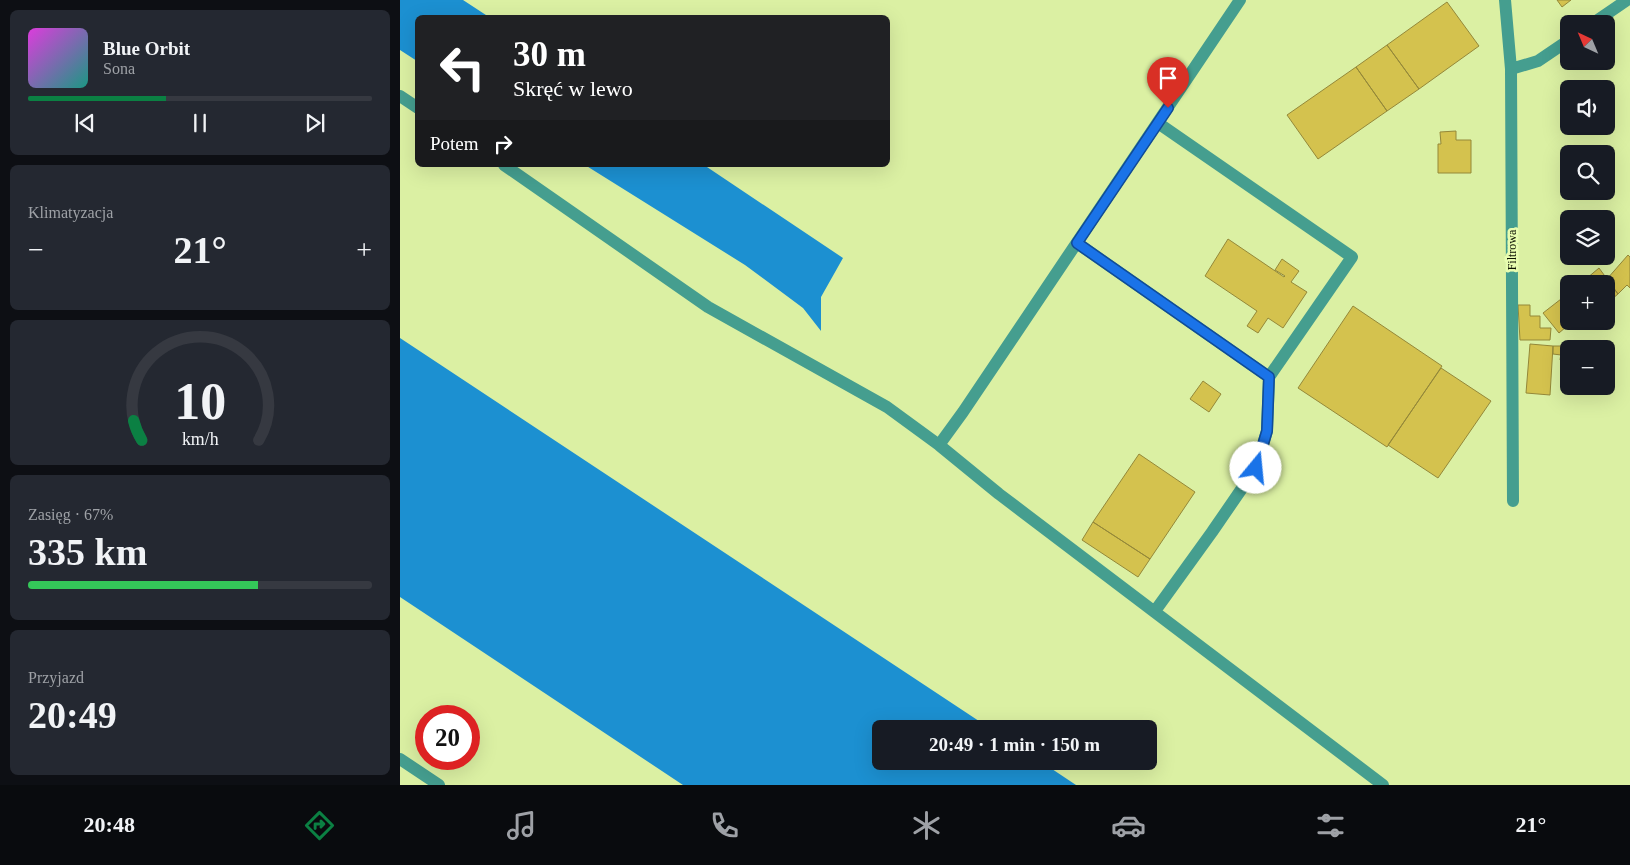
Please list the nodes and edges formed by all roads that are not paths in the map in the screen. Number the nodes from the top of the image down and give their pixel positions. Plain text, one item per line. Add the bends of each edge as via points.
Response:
1 (1240, 0) edge
2 (1505, 0) edge
3 (1627, 0) edge
4 (1605, 15) edge
5 (1560, 46) edge
6 (1511, 70) junction
7 (400, 96) edge
8 (415, 106) edge
9 (1158, 123) junction
10 (507, 167) edge
11 (1077, 243) junction
12 (1269, 377) junction
13 (940, 445) junction
14 (1513, 501) dead end
15 (1155, 611) junction
16 (400, 758) edge
17 (439, 785) edge
18 (1383, 785) edge

1 - 9 street
2 - 6 street, Filtrowa
3 - 4 street
5 - 6 street via 1538,61
6 - 14 street, Filtrowa
7 - 8 street
9 - 11 street
9 - 12 street via 1352,258
10 - 13 street via 708,307 887,407
11 - 12 street
11 - 13 street
12 - 15 street via 1267,431 1256,468
13 - 15 street via 999,494
15 - 18 street
16 - 17 street

